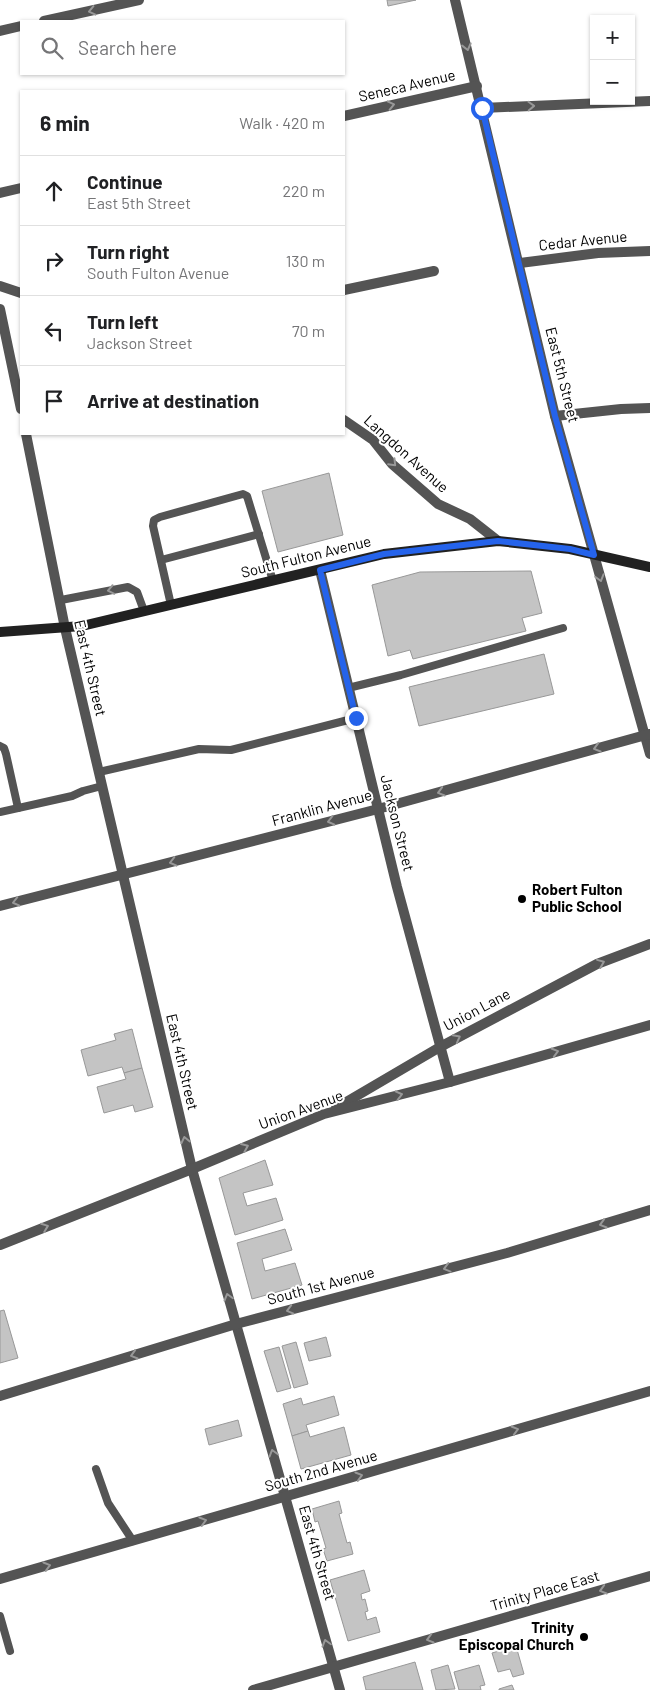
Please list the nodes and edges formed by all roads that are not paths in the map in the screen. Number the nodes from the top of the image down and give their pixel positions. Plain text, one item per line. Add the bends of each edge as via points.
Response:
1 (139, 0) edge
2 (455, 0) edge
3 (49, 20) edge
4 (20, 26) edge
5 (0, 31) edge
6 (477, 86) junction
7 (650, 100) edge
8 (482, 108) junction
9 (345, 116) edge
10 (20, 188) edge
11 (0, 192) edge
12 (650, 251) edge
13 (520, 263) junction
14 (434, 271) dead end
15 (0, 286) edge
16 (345, 290) edge
17 (20, 293) edge
18 (0, 309) edge
19 (20, 404) edge
20 (650, 408) edge
21 (555, 416) junction
22 (345, 421) edge
23 (26, 435) edge
24 (259, 534) junction
25 (498, 541) junction
26 (594, 555) junction
27 (161, 560) junction
28 (650, 567) edge
29 (320, 570) junction
30 (273, 581) junction
31 (60, 600) junction
32 (172, 605) junction
33 (144, 612) junction
34 (66, 628) junction
35 (563, 628) dead end
36 (0, 632) edge
37 (348, 688) junction
38 (356, 718) junction
39 (647, 734) edge
40 (0, 746) edge
41 (650, 754) edge
42 (99, 772) junction
43 (102, 786) junction
44 (18, 808) junction
45 (378, 809) junction
46 (0, 812) edge
47 (123, 875) junction
48 (0, 906) edge
49 (650, 944) edge
50 (650, 1025) edge
51 (440, 1047) junction
52 (450, 1082) junction
53 (324, 1114) junction
54 (192, 1169) junction
55 (650, 1210) edge
56 (0, 1245) edge
57 (236, 1324) junction
58 (650, 1391) edge
59 (0, 1396) edge
60 (96, 1469) dead end
61 (286, 1497) junction
62 (133, 1541) junction
63 (650, 1576) edge
64 (0, 1579) edge
65 (0, 1616) edge
66 (10, 1652) dead end
67 (333, 1667) junction
68 (253, 1690) edge
69 (340, 1690) edge

1 -> 3 street
2 -> 6 street, East 5th Street
4 - 5 street
6 - 8 street, East 5th Street
9 -> 6 street, Seneca Avenue
8 -> 7 street
8 - 13 street, East 5th Street
10 - 11 street
12 - 13 street, Cedar Avenue via 598,252
13 - 21 street, East 5th Street
14 - 16 street
15 - 17 street
18 - 19 street
20 - 21 street
21 - 26 street, East 5th Street
22 -> 25 street, Langdon Avenue via 373,440 392,464 438,504 470,519
23 - 31 street, East 4th Street
24 - 27 lane
24 - 27 lane via 247,496 243,494 154,520
24 - 30 lane
25 - 26 main road, South Fulton Avenue
25 - 29 main road, South Fulton Avenue via 384,554
26 - 28 main road, South Fulton Avenue
26 -> 39 street, East 5th Street
27 - 32 lane
29 - 30 main road, South Fulton Avenue
29 - 37 street, Jackson Street
30 - 32 main road, South Fulton Avenue
33 -> 31 lane via 137,592 128,587
31 - 34 street, East 4th Street
32 - 33 main road, South Fulton Avenue
33 - 34 main road, South Fulton Avenue
34 - 36 main road, South Fulton Avenue
34 - 42 street, East 4th Street
35 - 37 lane
37 - 38 street, Jackson Street
38 - 42 lane via 231,750 199,749
38 - 45 street, Jackson Street
39 - 41 street, East 5th Street
39 -> 45 street, Franklin Avenue
40 - 44 lane via 6,754
42 - 43 street, East 4th Street
43 - 44 lane
43 - 47 street, East 4th Street
44 - 46 lane
45 -> 47 street, Franklin Avenue
45 - 51 street, Jackson Street
47 -> 48 street, Franklin Avenue
54 -> 47 street, East 4th Street
51 -> 49 street, Union Lane via 597,964
52 -> 50 street, Union Avenue
51 - 52 street, Jackson Street
51 - 53 street, Union Lane
53 -> 52 street, Union Avenue
54 -> 53 street, Union Avenue
56 -> 54 street, Union Avenue
57 -> 54 street, East 4th Street
55 -> 57 street, South 1st Avenue via 507,1253
57 -> 59 street, South 1st Avenue
61 -> 57 street, East 4th Street
61 -> 58 street, South 2nd Avenue
60 - 62 lane via 108,1503
62 -> 61 street, South 2nd Avenue
67 -> 61 street, East 4th Street
64 -> 62 street, South 2nd Avenue
63 -> 67 street, Trinity Place East
65 - 66 lane
67 - 68 street, Trinity Place East
67 - 69 street, East 4th Street

